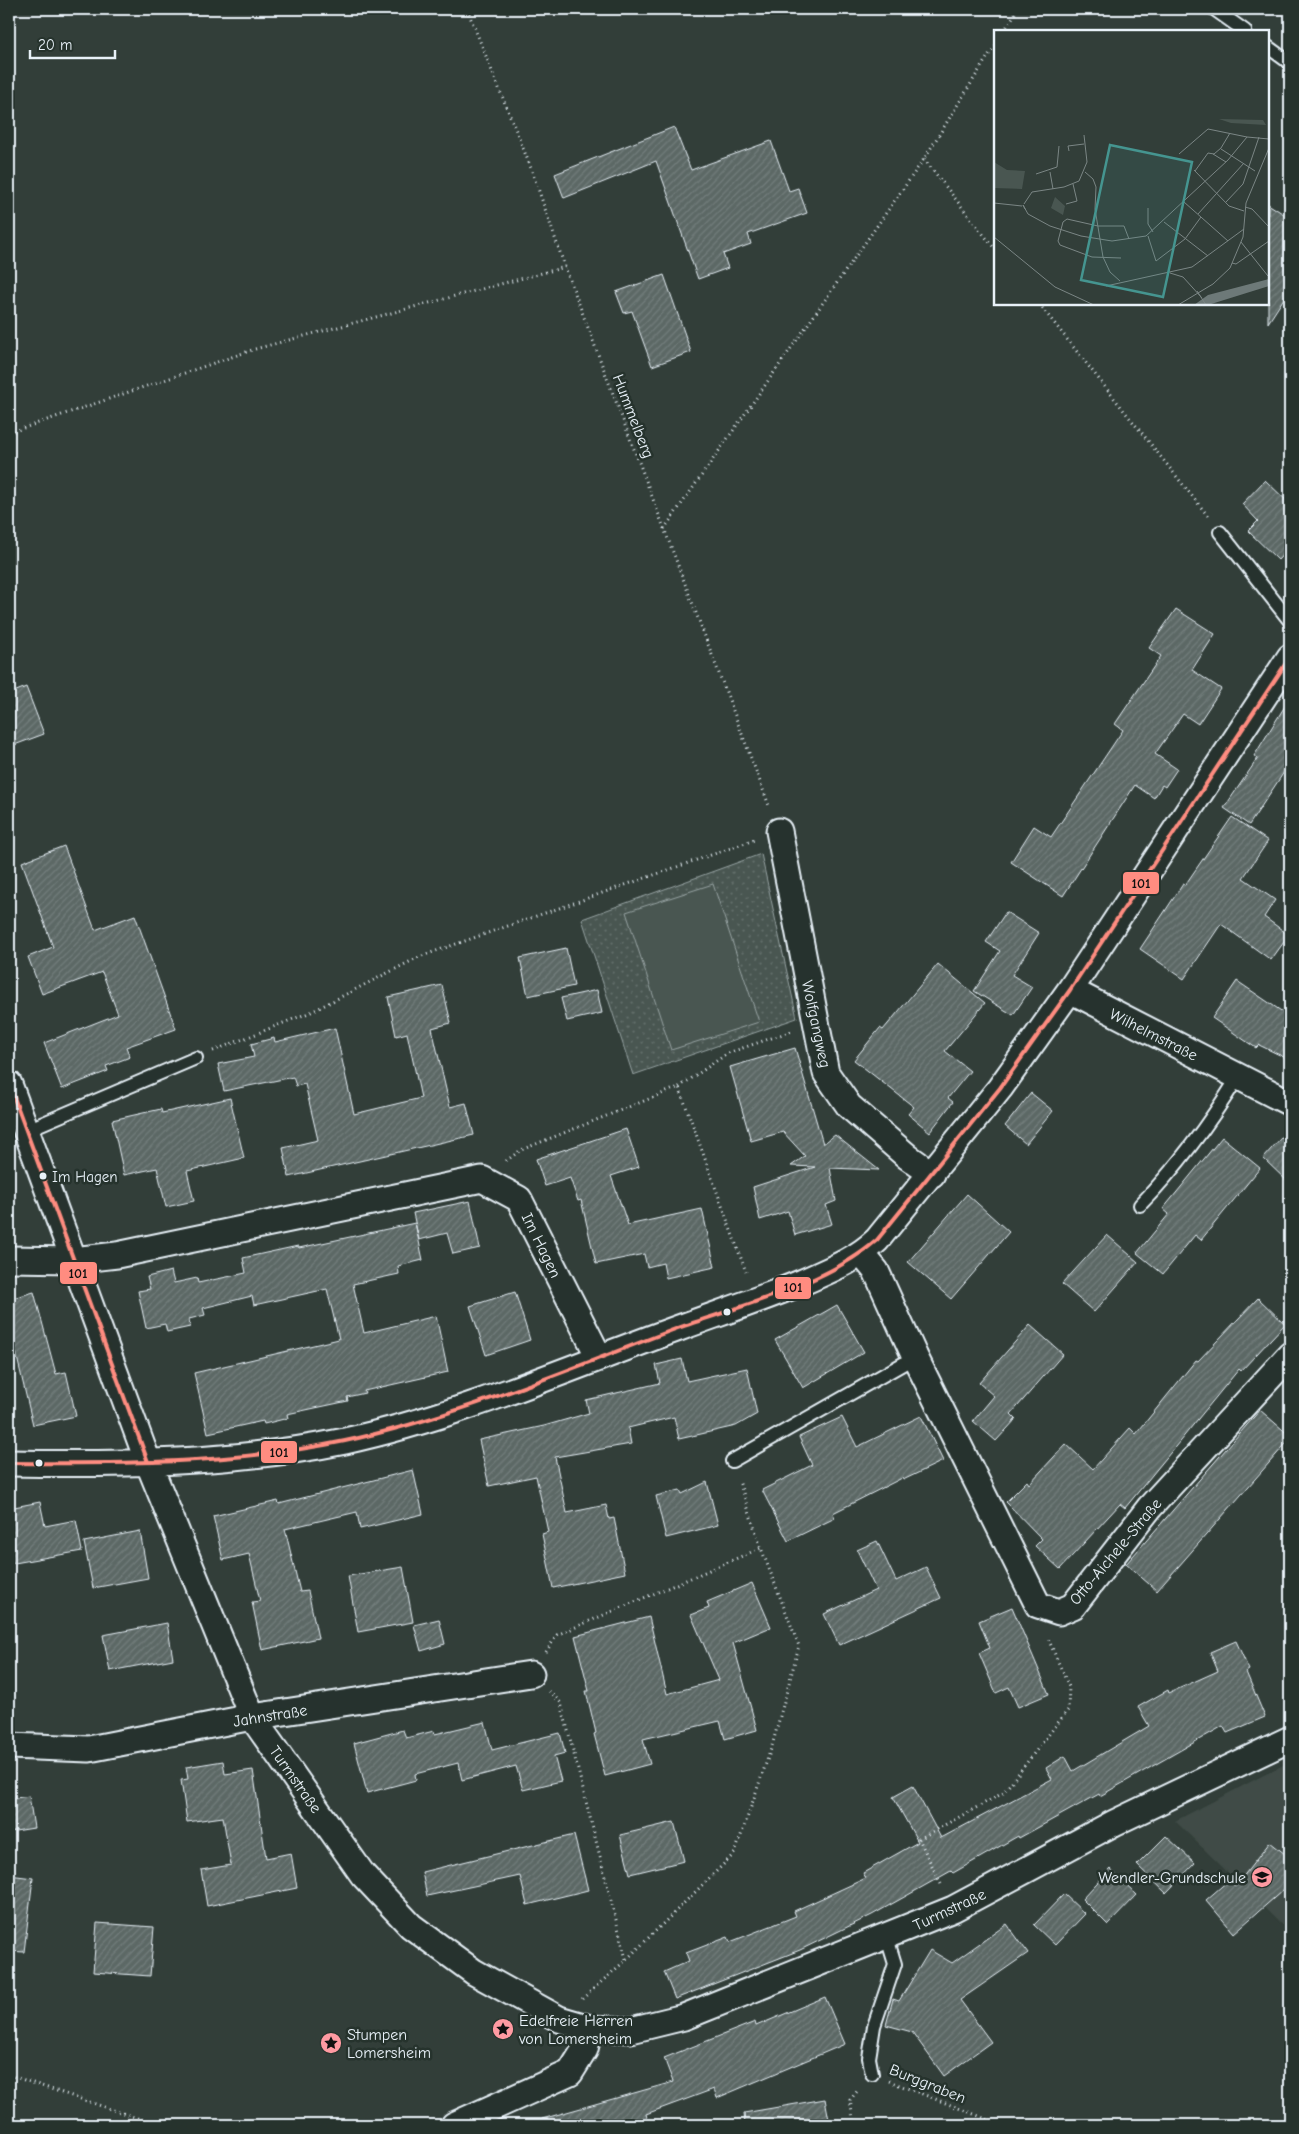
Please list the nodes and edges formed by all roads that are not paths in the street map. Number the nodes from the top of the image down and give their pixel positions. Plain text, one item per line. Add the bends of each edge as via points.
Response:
1 (1214, 9) edge
2 (1244, 30) edge
3 (1269, 48) edge
4 (1290, 63) edge
5 (1220, 532) road end
6 (1290, 621) edge
7 (1290, 657) edge
8 (779, 831) road end
9 (1070, 990) junction
10 (196, 1058) road end
11 (1238, 1077) junction
12 (9, 1084) edge
13 (1290, 1103) edge
14 (27, 1130) junction
15 (932, 1174) junction
16 (1140, 1205) dead end
17 (862, 1254) junction
18 (9, 1259) edge
19 (73, 1260) junction
20 (1290, 1355) edge
21 (599, 1357) junction
22 (915, 1357) junction
23 (732, 1461) road end
24 (148, 1462) junction
25 (9, 1463) edge
26 (531, 1674) road end
27 (252, 1717) junction
28 (1290, 1739) edge
29 (9, 1746) edge
30 (887, 1938) junction
31 (590, 2028) junction
32 (872, 2074) road end
33 (454, 2125) edge

1 - 2 lane
3 - 4 lane
5 - 6 lane
7 - 9 street
8 - 15 street, Wolfgangweg via 826,1073 849,1106
9 - 11 street, Wilhelmstraße
9 - 15 street via 1000,1088
10 - 14 lane
11 - 13 street, Wilhelmstraße
11 - 16 lane via 1213,1118 1171,1173
12 - 14 street, Turmstraße
14 - 19 street, Turmstraße
15 - 17 street via 878,1240
17 - 21 street via 774,1294
17 - 22 street, Otto-Aichele-Straße via 876,1271
18 - 19 street
19 - 21 street, Im Hagen via 117,1255 482,1179 519,1199
19 - 24 street, Turmstraße
20 - 22 street, Otto-Aichele-Straße via 1150,1507 1073,1606 1059,1612 1038,1605
21 - 24 street via 428,1419 346,1440 276,1452
22 - 23 lane
24 - 25 street
24 - 27 street, Turmstraße
26 - 27 street, Jahnstraße
27 - 29 street, Jahnstraße via 89,1749
27 - 31 street, Turmstraße via 363,1875 411,1926 474,1972 559,2019
28 - 30 street, Turmstraße via 1114,1824 953,1909
30 - 31 street, Turmstraße via 684,2017 631,2030
30 - 32 lane via 895,1964 874,2026 869,2058
31 - 33 street via 586,2049 570,2073

